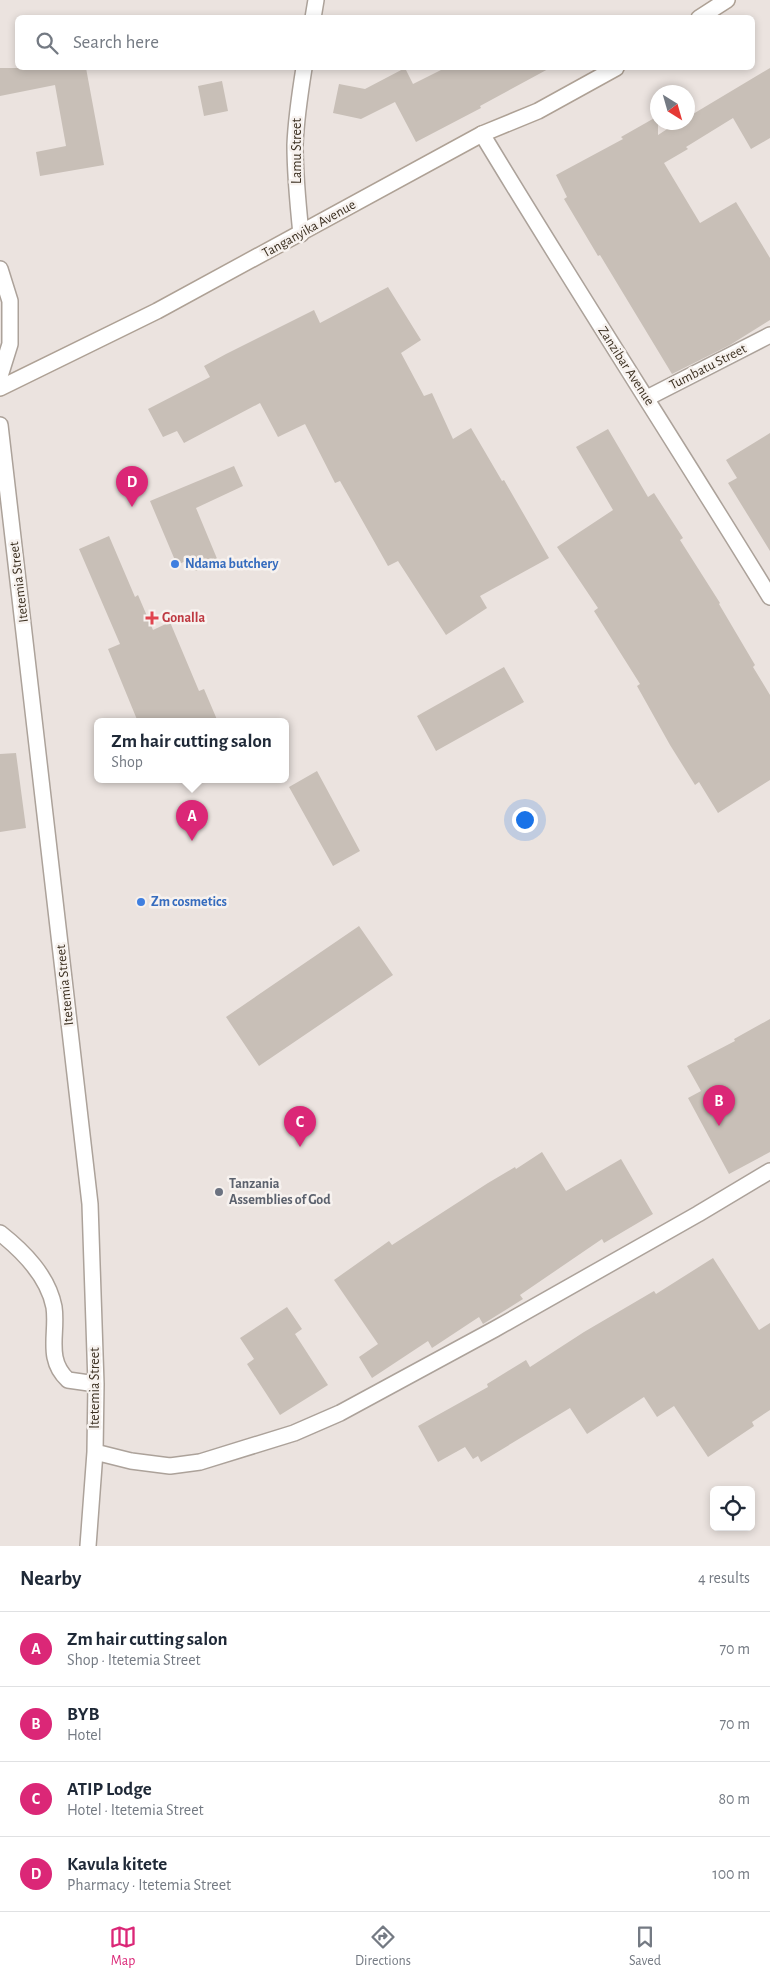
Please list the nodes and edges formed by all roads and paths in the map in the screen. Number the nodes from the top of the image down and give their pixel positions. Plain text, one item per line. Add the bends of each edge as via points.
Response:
1 (316, 0) edge
2 (727, 0) edge
3 (314, 15) edge
4 (704, 15) edge
5 (304, 70) edge
6 (612, 70) edge
7 (482, 134) junction
8 (301, 234) junction
9 (0, 269) edge
10 (770, 335) edge
11 (0, 376) edge
12 (0, 388) edge
13 (647, 398) junction
14 (0, 425) edge
15 (770, 597) edge
16 (770, 1171) edge
17 (0, 1234) edge
18 (96, 1384) junction
19 (95, 1452) junction
20 (88, 1546) edge

1 - 3 street
2 - 4 street
5 - 8 street, Lamu Street via 295,144
6 - 7 street, Tanganyika Avenue via 538,111
7 - 8 street, Tanganyika Avenue
7 - 13 street, Zanzibar Avenue
8 - 12 street, Tanganyika Avenue via 149,316
9 - 11 street via 10,301 10,344
10 - 13 street, Tumbatu Street
13 - 15 street, Zanzibar Avenue
14 - 18 street, Itetemia Street via 90,1204
16 - 19 street via 478,1339 340,1413 294,1433 200,1462 170,1466
17 - 18 street via 39,1271 49,1290 54,1308 57,1368 68,1380
18 - 19 street, Itetemia Street
19 - 20 street, Itetemia Street

